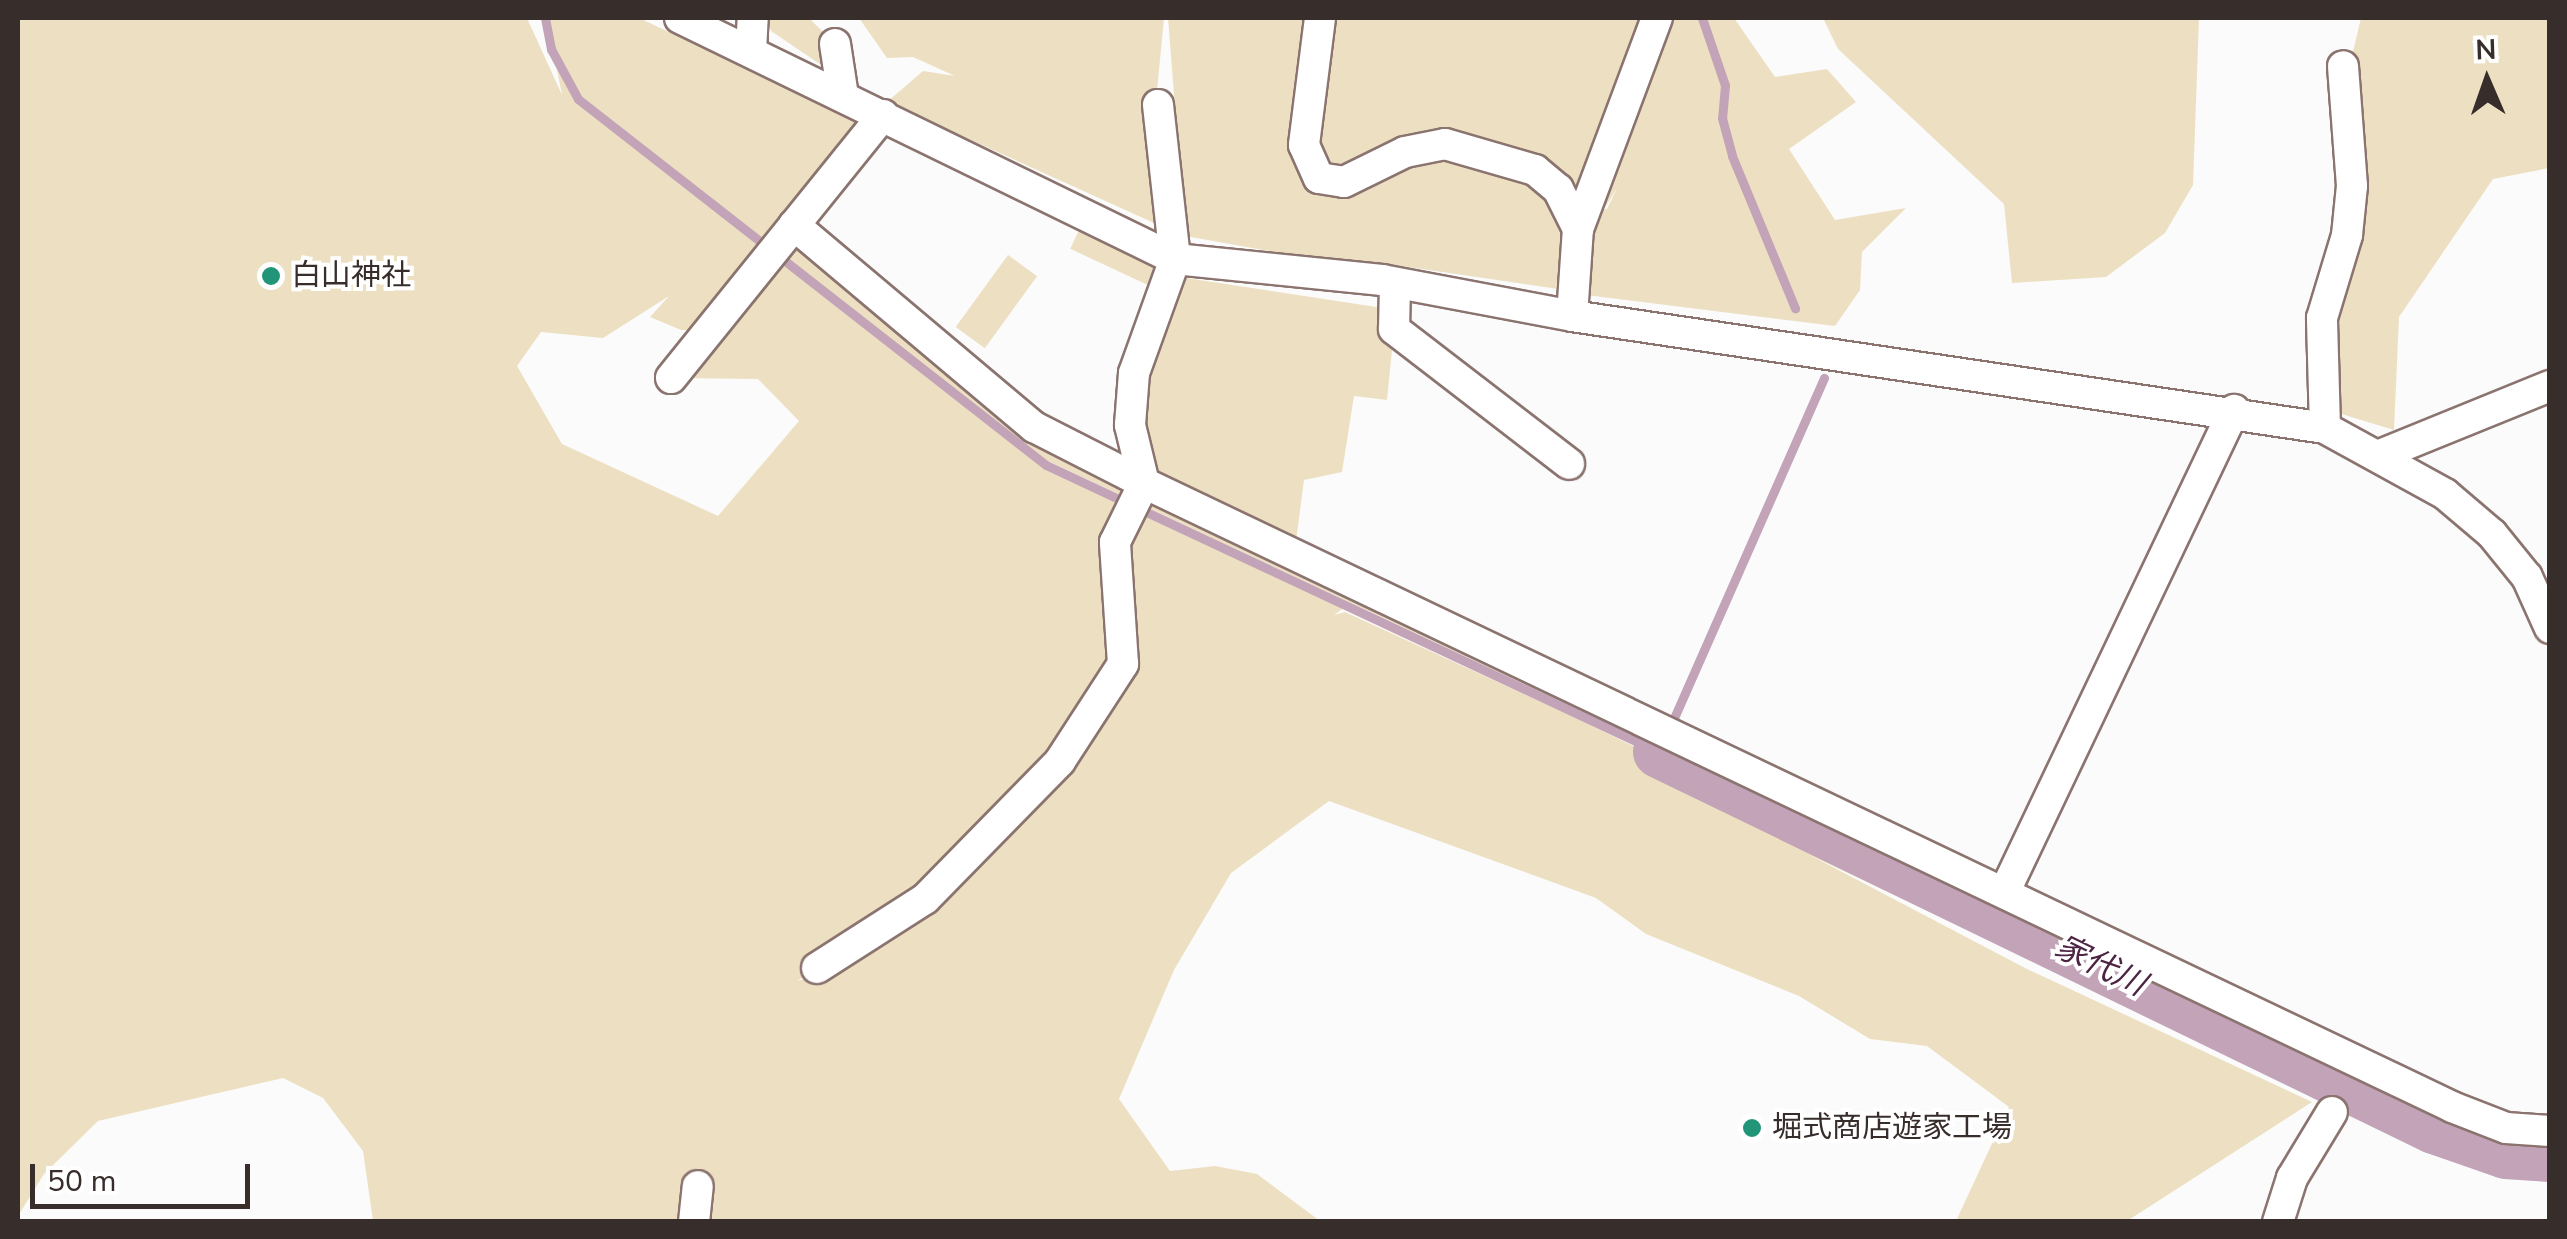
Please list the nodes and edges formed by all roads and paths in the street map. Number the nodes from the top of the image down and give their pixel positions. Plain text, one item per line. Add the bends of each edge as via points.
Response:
1 (680, 18) edge
2 (753, 18) edge
3 (1320, 18) edge
4 (1657, 18) edge
5 (836, 44) dead end
6 (751, 52) junction
7 (2343, 66) dead end
8 (843, 96) junction
9 (1158, 105) dead end
10 (883, 115) junction
11 (791, 229) junction
12 (1578, 229) junction
13 (1175, 259) junction
14 (1395, 282) junction
15 (1572, 316) junction
16 (671, 378) dead end
17 (2550, 386) edge
18 (2234, 410) junction
19 (2326, 428) junction
20 (2380, 455) junction
21 (1569, 464) dead end
22 (1141, 488) junction
23 (2550, 628) edge
24 (2005, 891) junction
25 (818, 968) dead end
26 (2332, 1112) dead end
27 (2550, 1131) edge
28 (698, 1186) dead end
29 (694, 1222) edge
30 (2278, 1222) edge

1 - 6 street
2 - 6 street
3 - 12 street via 1304,145 1319,178 1344,182 1404,152 1445,144 1535,170 1558,189
4 - 12 street
5 - 8 street
6 - 8 street
7 - 19 street via 2352,186 2347,234 2322,318
8 - 10 street
9 - 13 street
10 - 11 street
10 - 13 street
11 - 16 street
11 - 22 street via 1034,426
12 - 15 street
13 - 14 street
13 - 22 street via 1134,373 1130,425
14 - 15 street
14 - 21 street via 1394,330
15 - 18 street
17 - 20 street
18 - 19 street
18 - 24 street
19 - 20 street
20 - 23 street via 2446,494 2492,534 2527,577
22 - 24 street
22 - 25 street via 1115,542 1124,664 1110,694 1060,761 925,899
24 - 27 street via 2452,1107 2506,1128
26 - 30 street via 2292,1178
28 - 29 street

